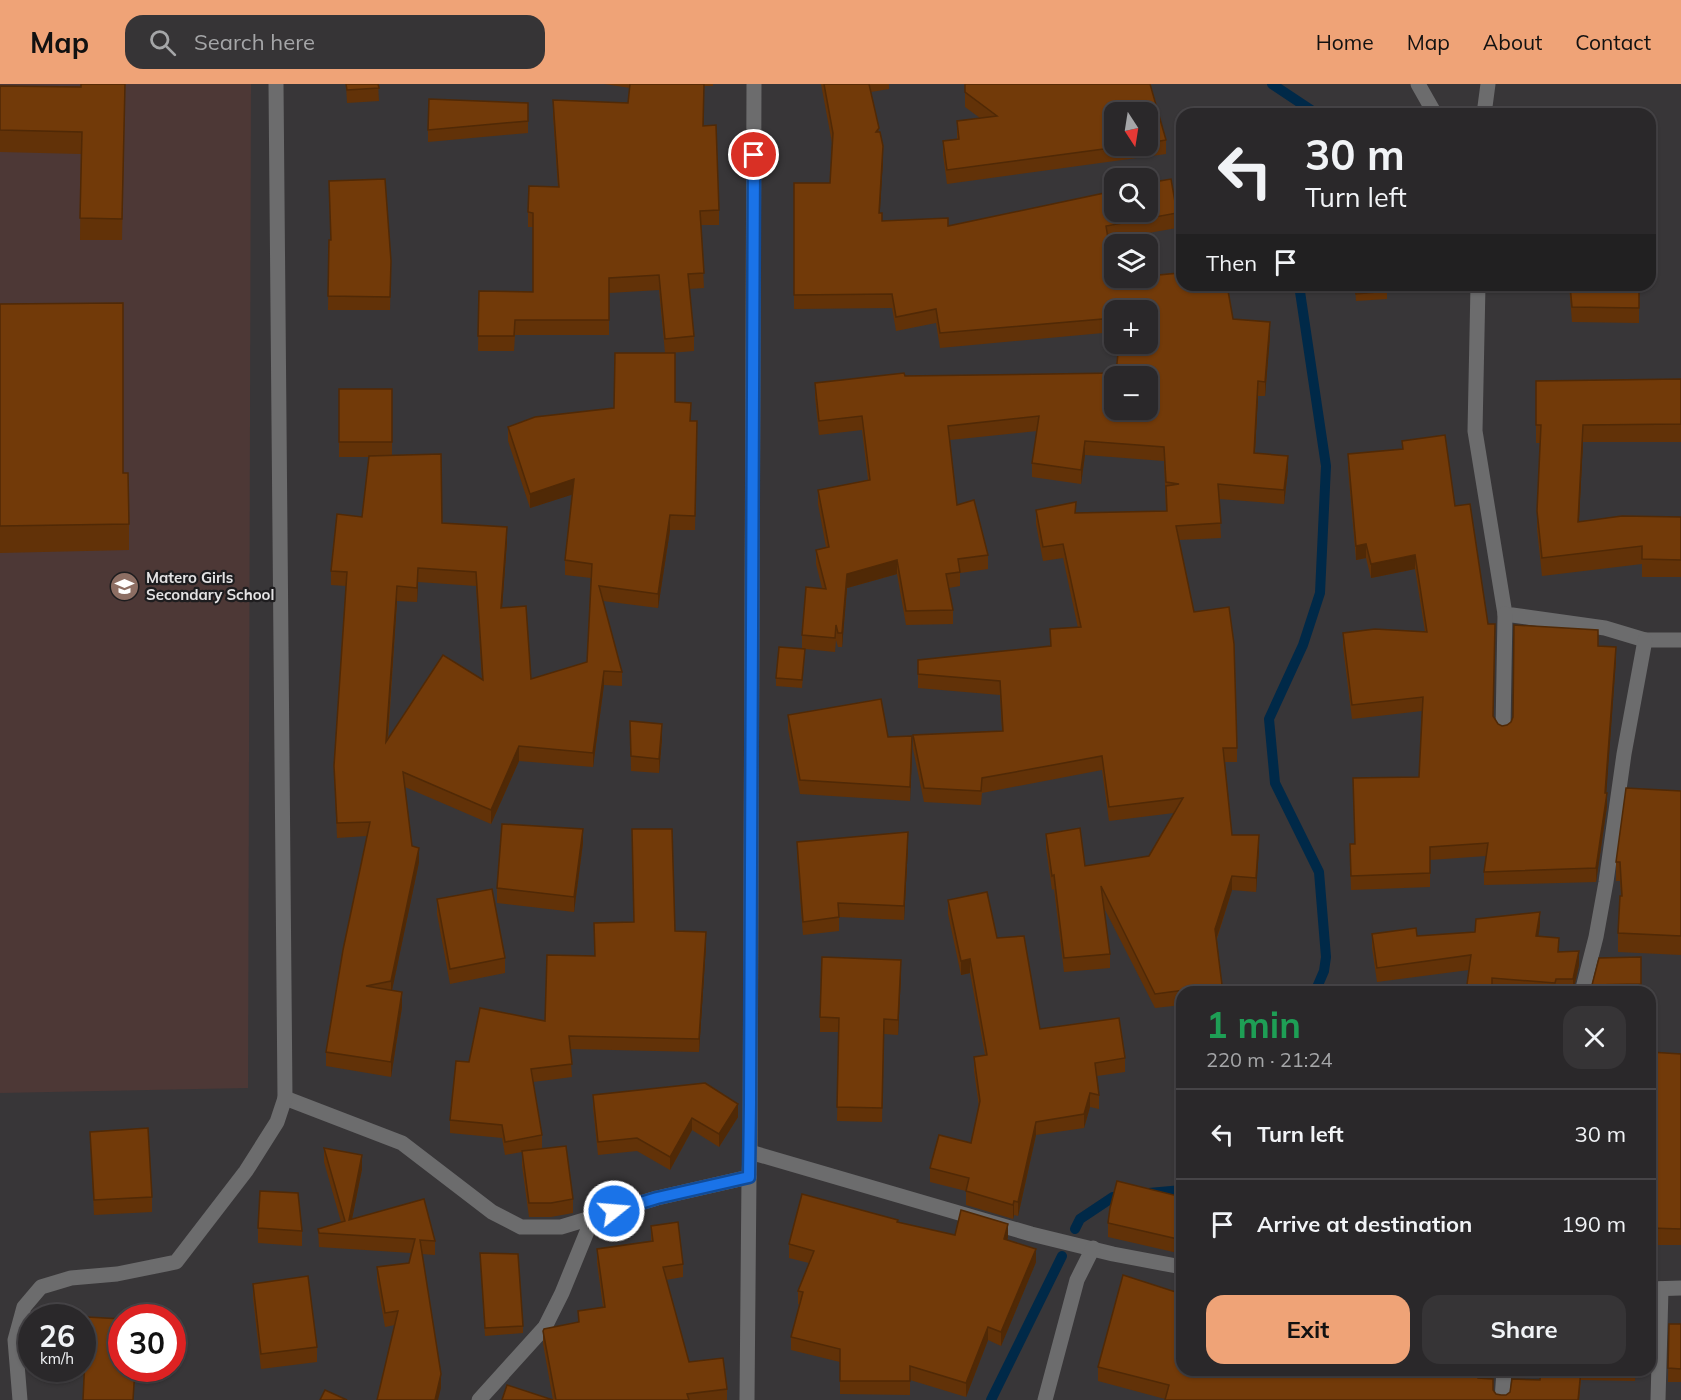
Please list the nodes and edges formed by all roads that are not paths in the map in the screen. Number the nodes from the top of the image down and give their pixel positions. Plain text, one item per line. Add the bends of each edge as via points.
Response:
1 (276, 84) edge
2 (754, 84) edge
3 (1418, 84) edge
4 (1488, 84) edge
5 (1432, 108) edge
6 (1485, 108) edge
7 (1478, 291) edge
8 (1505, 614) junction
9 (1646, 640) junction
10 (1681, 640) edge
11 (1503, 730) edge
12 (1584, 986) edge
13 (285, 1098) junction
14 (750, 1152) junction
15 (749, 1177) junction
16 (593, 1217) junction
17 (1093, 1248) junction
18 (1176, 1266) edge
19 (1681, 1288) edge
20 (1656, 1289) edge
21 (1656, 1326) edge
22 (1504, 1376) edge
23 (20, 1400) edge
24 (479, 1400) edge
25 (747, 1400) edge
26 (1045, 1400) edge
27 (1502, 1400) edge
28 (1658, 1400) edge

1 - 13 street
2 - 14 street
3 - 5 street
4 - 6 street
7 - 8 street via 1475,431
8 - 9 street via 1605,628
8 - 11 street
9 - 10 street
9 - 12 street via 1596,938
13 - 16 street via 402,1143 492,1212 521,1227 561,1227
13 - 23 street via 277,1122 246,1171 176,1262 71,1278 41,1287 24,1307 15,1340
14 - 15 street
14 - 17 street via 1031,1234
15 - 16 street
15 - 25 street
16 - 24 street via 545,1327
17 - 18 street
17 - 26 street via 1077,1280
19 - 20 street
21 - 28 street
22 - 27 street

